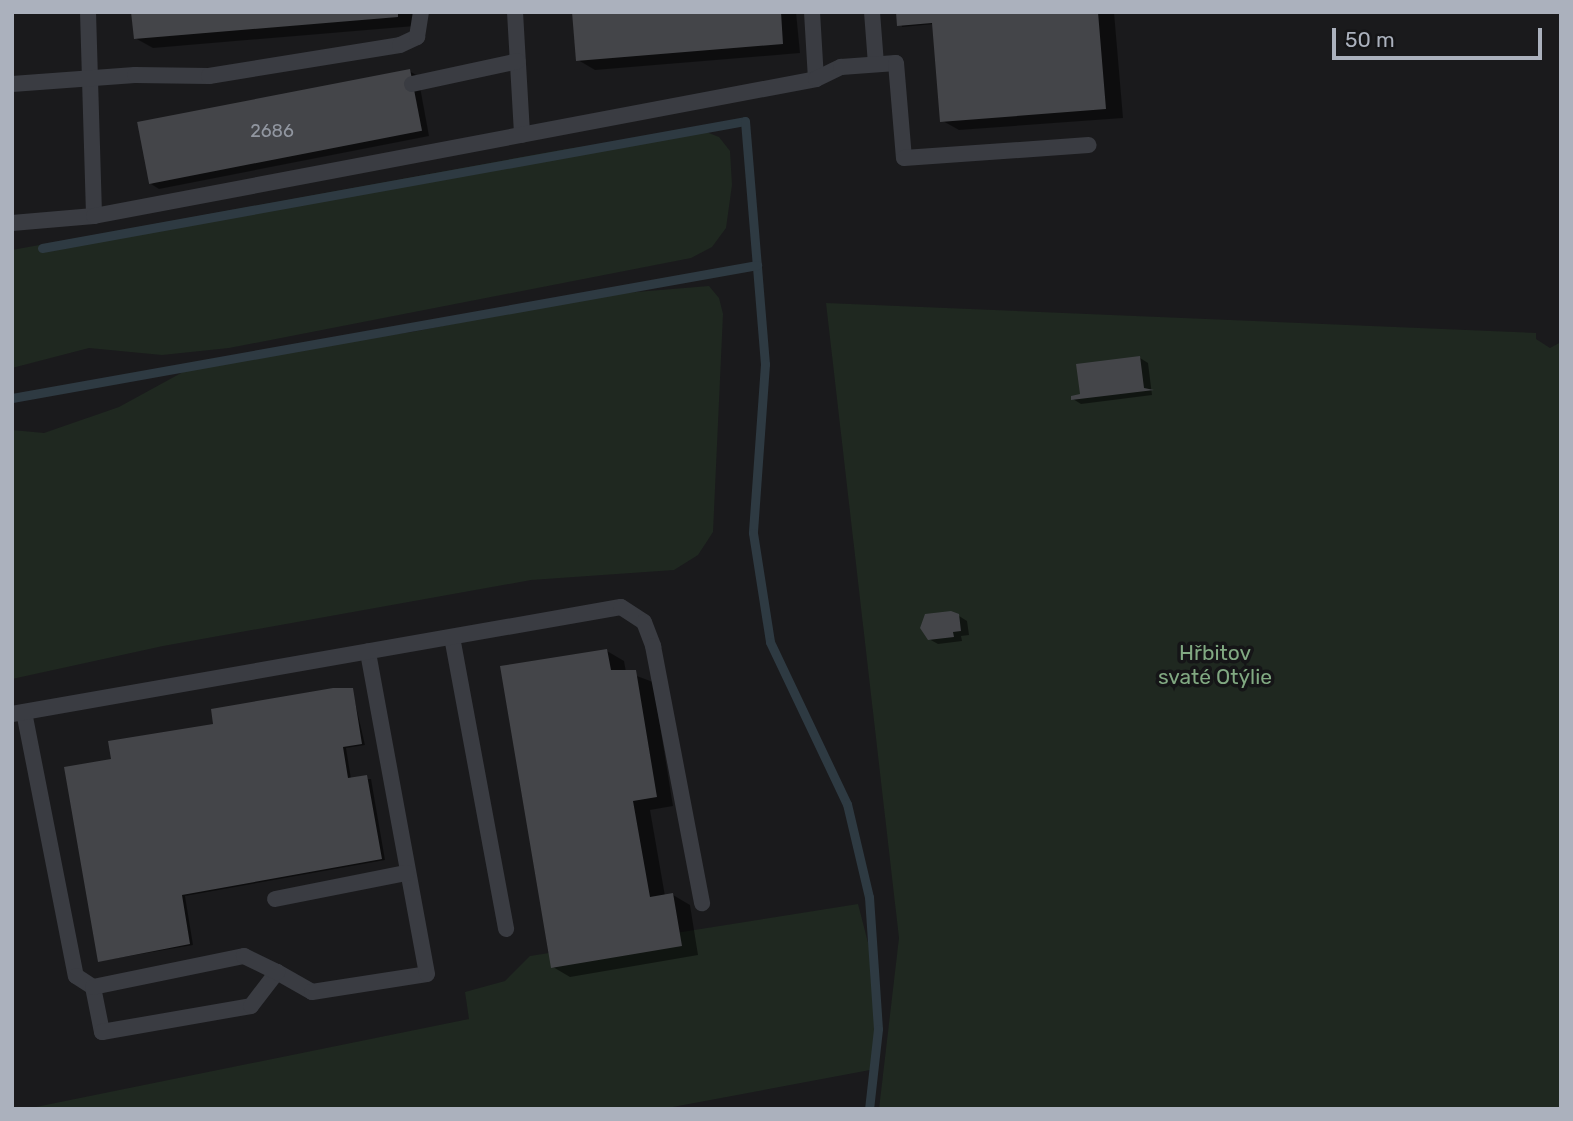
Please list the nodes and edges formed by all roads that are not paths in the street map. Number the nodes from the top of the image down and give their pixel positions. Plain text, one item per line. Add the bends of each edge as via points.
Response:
1 (88, 12) edge
2 (421, 12) edge
3 (515, 12) edge
4 (812, 12) edge
5 (872, 12) edge
6 (518, 61) junction
7 (876, 64) junction
8 (816, 79) junction
9 (90, 80) junction
10 (12, 84) edge
11 (412, 84) dead end
12 (522, 135) junction
13 (1089, 145) dead end
14 (94, 216) junction
15 (12, 223) edge
16 (452, 637) junction
17 (368, 651) junction
18 (18, 713) edge
19 (406, 873) junction
20 (275, 899) dead end
21 (702, 903) dead end
22 (506, 929) dead end
23 (277, 972) junction
24 (93, 987) junction

1 - 9 lane
2 - 9 lane via 417,37 400,45 209,76
3 - 6 lane
4 - 8 lane
5 - 7 lane
6 - 11 lane
6 - 12 lane
7 - 8 lane via 841,67
7 - 13 lane via 896,63 904,158
8 - 12 lane
9 - 10 lane
9 - 14 lane
12 - 14 lane
14 - 15 lane
16 - 17 lane
16 - 21 lane via 621,607 644,622 653,646
16 - 22 lane
17 - 18 lane
17 - 19 lane
18 - 24 lane via 76,976
19 - 20 lane
19 - 23 lane via 426,974 312,992
23 - 24 lane via 244,956
23 - 24 lane via 251,1006 102,1032

